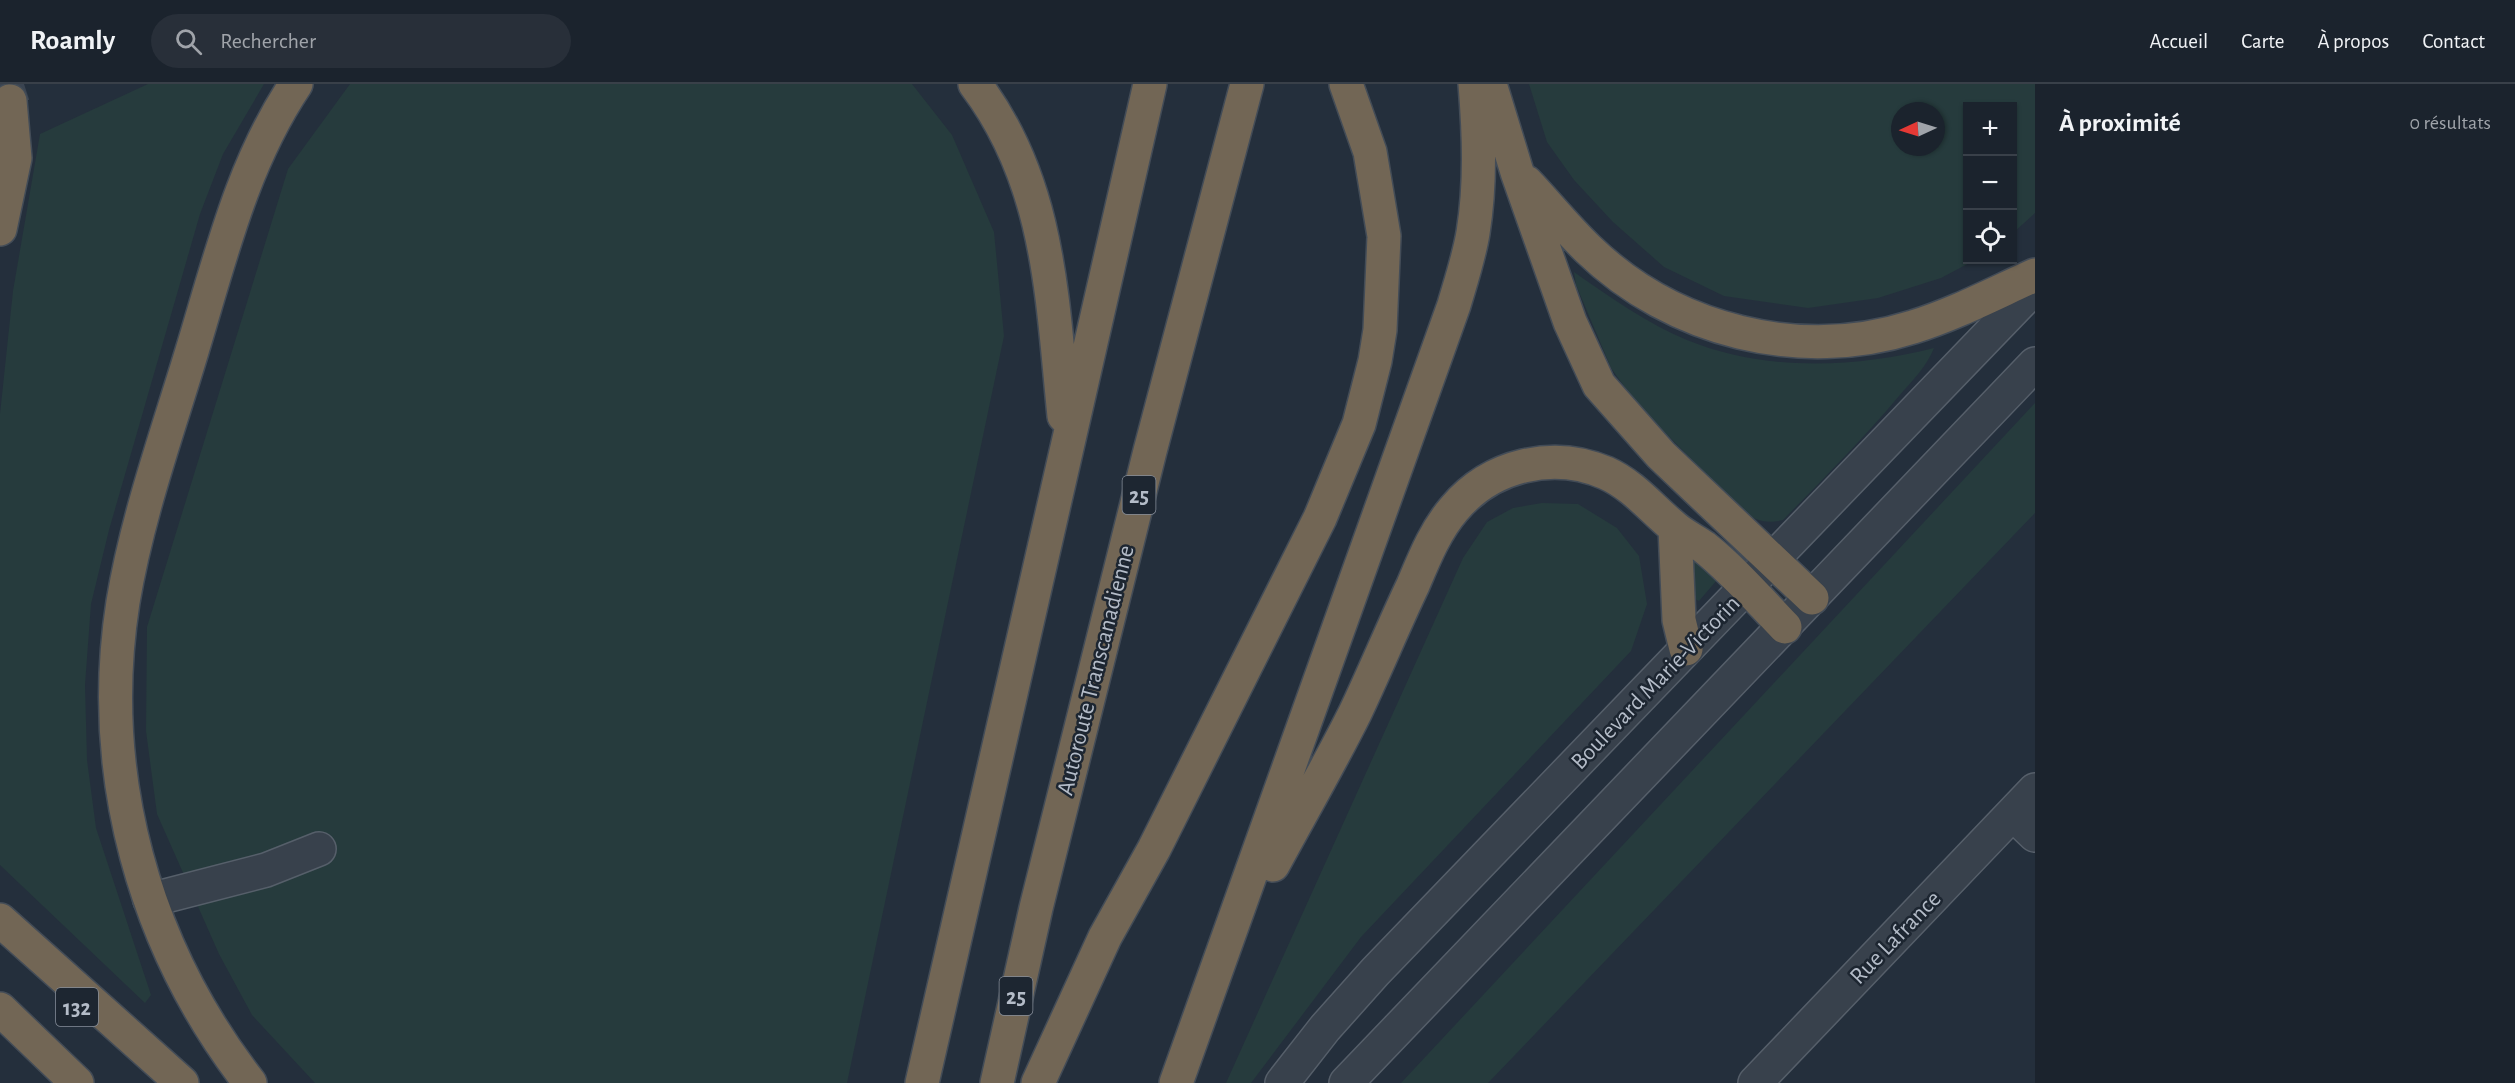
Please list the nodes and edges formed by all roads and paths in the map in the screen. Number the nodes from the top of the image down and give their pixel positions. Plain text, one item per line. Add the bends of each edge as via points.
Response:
1 (296, 84) edge
2 (975, 84) edge
3 (1150, 84) edge
4 (1247, 84) edge
5 (1346, 84) edge
6 (1475, 84) edge
7 (1490, 84) edge
8 (9, 99) edge
9 (1517, 172) junction
10 (0, 229) edge
11 (2035, 275) edge
12 (2035, 287) edge
13 (2035, 364) edge
14 (1067, 446) junction
15 (1675, 528) junction
16 (1773, 561) junction
17 (1747, 588) junction
18 (1812, 598) junction
19 (1785, 627) junction
20 (1686, 649) junction
21 (2035, 790) edge
22 (2024, 824) edge
23 (319, 849) dead end
24 (150, 900) junction
25 (0, 920) edge
26 (0, 931) edge
27 (1222, 959) junction
28 (0, 1009) edge
29 (77, 1083) edge
30 (154, 1083) edge
31 (182, 1083) edge
32 (250, 1083) edge
33 (922, 1083) edge
34 (997, 1083) edge
35 (1038, 1083) edge
36 (1176, 1083) edge
37 (1282, 1083) edge
38 (1346, 1083) edge
39 (1755, 1083) edge

1 - 24 highway via 262,143 231,224 138,531 125,590 117,669 118,747 136,861
2 - 14 highway via 1014,149 1045,243
3 - 14 highway
4 - 34 highway, Autoroute Transcanadienne / 25 via 1150,451 1036,908
5 - 35 highway via 1370,152 1383,236 1380,330 1359,424 1320,518 1154,849 1105,937
6 - 27 highway via 1480,173 1473,234 1460,285
7 - 9 highway
8 - 10 highway via 15,158
9 - 11 highway via 1589,249 1642,291 1697,320 1756,336 1825,341 1889,333 1963,308
9 - 16 highway via 1570,322 1599,385 1661,455
12 - 16 street, Boulevard Marie-Victorin
13 - 18 street
14 - 33 highway
15 - 17 highway via 1704,547
15 - 20 highway via 1679,620
15 - 27 highway via 1609,474 1563,462 1518,467 1486,481 1464,498 1435,538 1354,714
16 - 17 street, Boulevard Marie-Victorin
16 - 18 highway
17 - 19 highway
17 - 20 street, Boulevard Marie-Victorin
18 - 19 street
19 - 38 street
20 - 37 street, Boulevard Marie-Victorin via 1375,972 1324,1028
21 - 22 street, Rue Lafrance
22 - 39 street, Rue Lafrance
23 - 24 street via 266,870
24 - 32 highway via 172,957 202,1015
25 - 31 highway
26 - 30 highway, 132
27 - 36 highway
28 - 29 highway, 132

